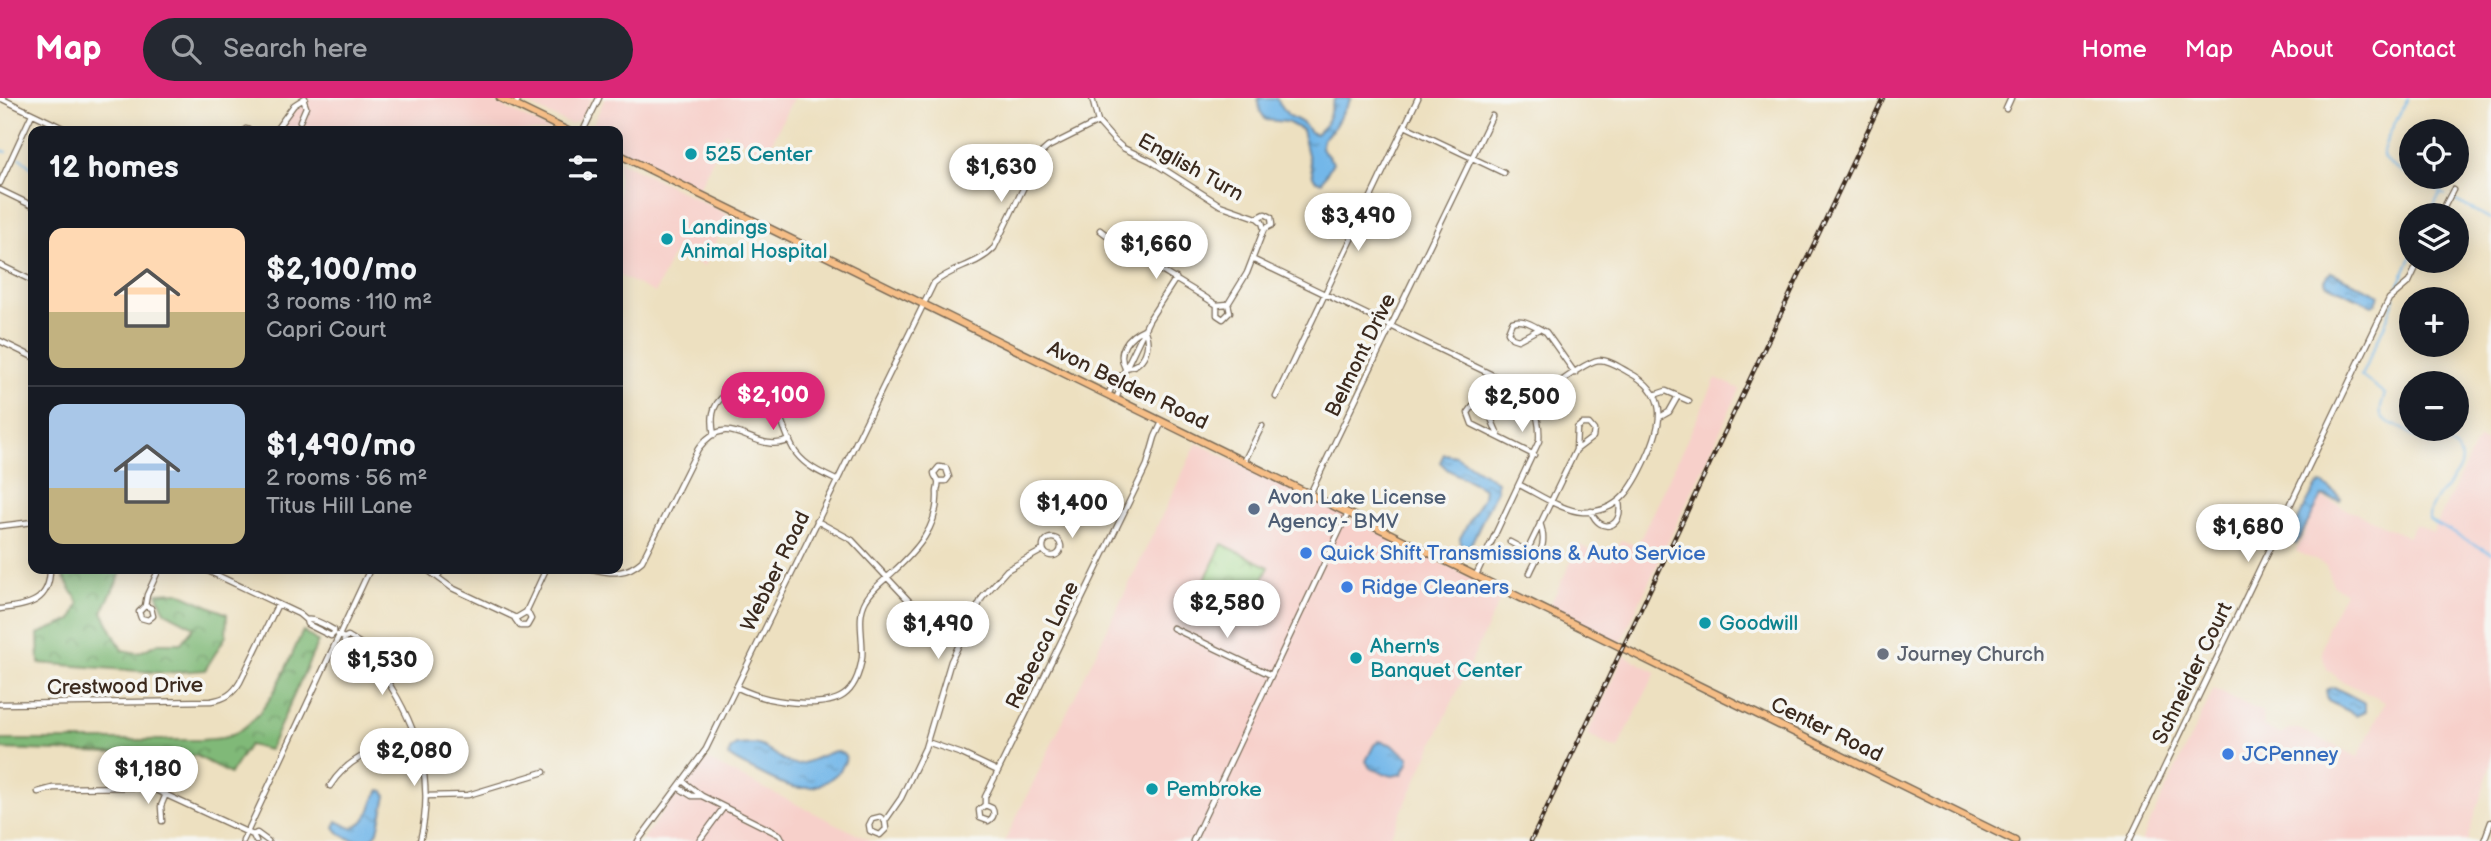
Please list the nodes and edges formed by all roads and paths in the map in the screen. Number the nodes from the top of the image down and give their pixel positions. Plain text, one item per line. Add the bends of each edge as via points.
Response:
1 (0, 98) edge
2 (500, 98) edge
3 (519, 98) edge
4 (599, 98) edge
5 (1092, 98) edge
6 (1418, 98) edge
7 (2011, 98) edge
8 (301, 99) edge
9 (515, 105) junction
10 (2006, 109) dead end
11 (33, 114) junction
12 (1492, 116) dead end
13 (300, 121) dead end
14 (1098, 122) junction
15 (58, 126) edge
16 (278, 126) edge
17 (558, 126) edge
18 (585, 126) edge
19 (1405, 126) junction
20 (623, 157) edge
21 (1472, 158) junction
22 (1504, 173) dead end
23 (0, 183) edge
24 (0, 190) edge
25 (2453, 190) dead end
26 (2446, 203) edge
27 (28, 204) edge
28 (1257, 218) junction
29 (1264, 229) junction
30 (1100, 230) dead end
31 (1254, 260) junction
32 (0, 265) edge
33 (2413, 273) edge
34 (1176, 278) junction
35 (28, 279) edge
36 (1324, 294) junction
37 (922, 304) junction
38 (1391, 326) junction
39 (1144, 329) junction
40 (1539, 329) junction
41 (0, 341) edge
42 (28, 355) edge
43 (1124, 371) junction
44 (1575, 373) junction
45 (1108, 395) junction
46 (1654, 395) junction
47 (1678, 396) junction
48 (1276, 397) dead end
49 (1116, 399) junction
50 (1689, 401) dead end
51 (1532, 402) junction
52 (1660, 417) junction
53 (1162, 422) junction
54 (1262, 426) dead end
55 (714, 435) junction
56 (1499, 437) junction
57 (790, 440) junction
58 (1576, 450) junction
59 (1534, 455) junction
60 (1244, 462) junction
61 (836, 480) junction
62 (938, 481) dead end
63 (1520, 485) junction
64 (1310, 494) junction
65 (1552, 500) junction
66 (1619, 502) junction
67 (1591, 511) junction
68 (1348, 513) junction
69 (817, 521) junction
70 (28, 523) edge
71 (1540, 523) junction
72 (0, 526) edge
73 (1510, 542) dead end
74 (1043, 550) junction
75 (1527, 551) junction
76 (1538, 556) junction
77 (623, 571) edge
78 (1530, 573) dead end
79 (49, 574) edge
80 (157, 574) edge
81 (215, 574) edge
82 (368, 574) edge
83 (433, 574) edge
84 (439, 574) edge
85 (544, 574) edge
86 (1476, 575) junction
87 (437, 577) junction
88 (887, 578) junction
89 (278, 604) junction
90 (145, 606) dead end
91 (0, 609) edge
92 (527, 611) junction
93 (514, 618) junction
94 (1173, 628) dead end
95 (966, 630) junction
96 (339, 636) junction
97 (1623, 649) joint
98 (1270, 675) junction
99 (736, 687) junction
100 (0, 704) edge
101 (415, 734) junction
102 (927, 742) junction
103 (998, 771) junction
104 (544, 772) dead end
105 (684, 782) junction
106 (330, 786) dead end
107 (679, 788) junction
108 (38, 792) dead end
109 (166, 794) junction
110 (427, 796) junction
111 (702, 796) junction
112 (985, 805) dead end
113 (724, 807) junction
114 (162, 821) dead end
115 (885, 821) junction
116 (2491, 822) edge
117 (247, 832) junction
118 (254, 838) edge
119 (783, 840) edge
120 (243, 841) edge
121 (268, 841) edge
122 (420, 841) edge
123 (638, 841) edge
124 (699, 841) edge
125 (1193, 841) edge
126 (2015, 841) edge
127 (2129, 841) edge
128 (2484, 841) edge

1 - 11 street
2 - 9 main road
3 - 9 street
4 - 18 street
5 - 14 street, English Turn
6 - 19 street
7 - 10 street
8 - 13 street via 306,107
8 - 16 street
9 - 17 main road
11 - 15 street
11 - 23 street
12 - 21 street, Belmont Drive
14 - 28 street, English Turn via 1123,148 1220,205
14 - 37 street, Webber Road via 1040,154 994,248 985,258 944,274
19 - 21 street
19 - 36 street
20 - 37 main road, Avon Belden Road
21 - 22 street
21 - 38 street, Belmont Drive
24 - 27 street
25 - 26 street
28 - 29 street, English Turn
28 - 29 street via 1271,216 1272,225
29 - 31 street
30 - 34 street via 1129,253
31 - 34 street via 1223,305
31 - 36 street
32 - 35 street
33 - 127 street, Schneider Court via 2389,299
34 - 39 street
36 - 38 street
36 - 48 street
37 - 45 main road, Avon Belden Road
37 - 61 street, Webber Road
38 - 51 street via 1509,383
38 - 64 street, Belmont Drive
39 - 43 street
39 - 43 street via 1125,344 1121,354
39 - 43 street via 1146,354
40 - 40 street via 1518,320 1508,332 1518,340
40 - 44 street via 1554,341
41 - 42 street
43 - 45 street
43 - 49 street
44 - 46 street via 1589,363 1606,361 1642,379
44 - 51 street
45 - 49 main road, Avon Belden Road
46 - 47 street via 1666,390
46 - 52 street
47 - 50 street
47 - 52 street via 1669,412
49 - 53 main road, Avon Belden Road
51 - 59 street via 1540,428
52 - 66 street via 1635,482
53 - 60 main road, Avon Belden Road
53 - 103 street, Rebecca Lane via 1147,465
54 - 60 street
55 - 57 street via 736,432 771,445
55 - 57 street via 712,416 719,402 730,392 746,389 772,403
55 - 77 street via 698,449 642,561
56 - 56 street via 1487,408 1473,406 1468,413 1472,424
56 - 59 street
57 - 61 street via 807,464
58 - 58 street via 1593,437 1589,424 1577,428
58 - 65 street
59 - 63 street
60 - 64 main road, Avon Belden Road
61 - 69 street, Webber Road
62 - 88 street via 937,509 923,540
63 - 65 street
63 - 86 street
64 - 68 main road, Avon Belden Road
65 - 67 street via 1581,512
65 - 71 street
66 - 67 street
66 - 67 street via 1619,516 1611,526 1594,519
68 - 86 main road, Avon Belden Road
68 - 98 street
69 - 88 street via 848,538
69 - 99 street, Webber Road
70 - 72 street
71 - 75 street
71 - 76 street via 1545,536
73 - 75 street
74 - 74 street via 1053,556 1059,553 1060,544 1050,538
74 - 95 street via 1014,564 993,583
75 - 76 street
76 - 78 street
79 - 91 street via 48,587 37,600
80 - 90 street
81 - 89 street
82 - 96 street
83 - 87 street
84 - 87 street
85 - 92 street
86 - 97 main road, Avon Belden Road
87 - 93 street
88 - 95 street via 911,602
88 - 99 street via 863,605 860,663 852,686 841,698 823,703 776,702
89 - 96 street via 307,624
89 - 100 street, Crestwood Drive via 240,682 224,698
92 - 93 street
92 - 93 street via 531,618 527,626
94 - 98 street
95 - 102 street via 947,671
96 - 101 street via 362,649 388,682
96 - 117 street
97 - 126 main road, Center Road
98 - 125 street
99 - 105 street, Webber Road
101 - 106 street via 353,760
101 - 110 street
102 - 103 street
102 - 115 street
103 - 112 street, Rebecca Lane
104 - 110 street via 468,795
105 - 107 street, Webber Road
105 - 111 street
107 - 111 street
107 - 123 street, Webber Road
108 - 109 street via 141,786
109 - 114 street via 160,806
109 - 117 street
110 - 122 street
111 - 113 street
113 - 119 street
113 - 124 street
115 - 115 street via 872,819 870,831 884,833
116 - 128 street
117 - 118 street
117 - 120 street
118 - 121 street via 260,834

